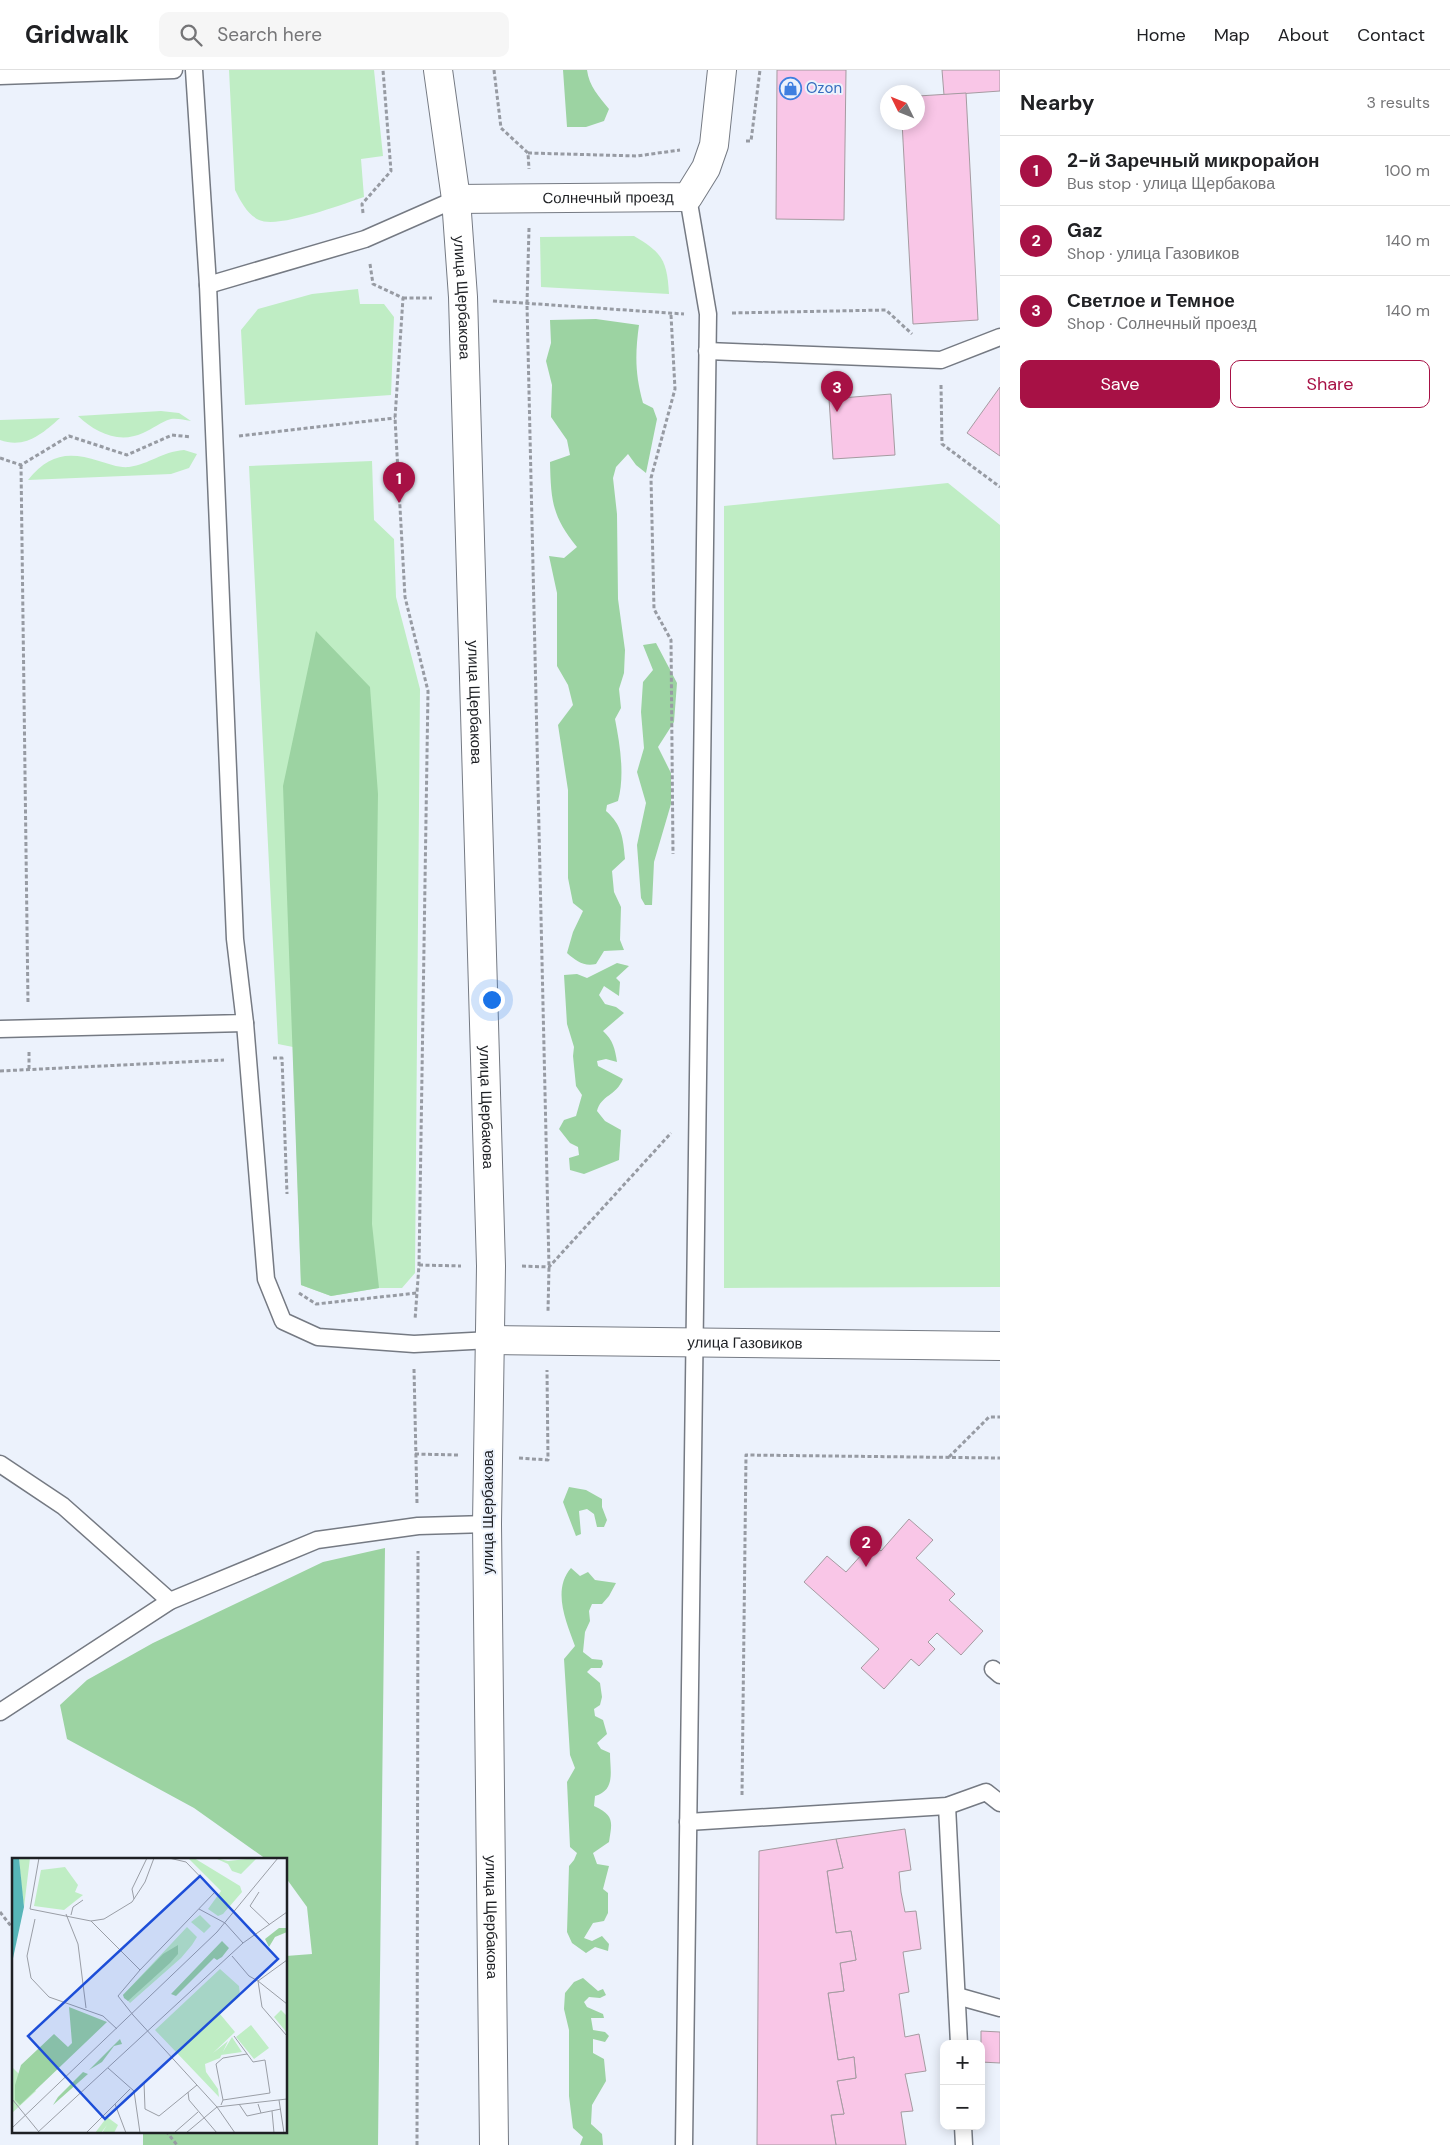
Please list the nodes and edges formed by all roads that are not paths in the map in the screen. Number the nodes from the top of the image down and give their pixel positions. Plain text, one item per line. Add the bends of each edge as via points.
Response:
1 (174, 70) edge
2 (194, 70) edge
3 (438, 70) edge
4 (722, 70) edge
5 (0, 76) edge
6 (688, 197) junction
7 (456, 199) junction
8 (208, 285) junction
9 (1000, 337) edge
10 (707, 351) junction
11 (245, 1023) junction
12 (0, 1029) edge
13 (491, 1340) junction
14 (696, 1342) junction
15 (1000, 1346) edge
16 (0, 1464) edge
17 (487, 1524) junction
18 (170, 1600) junction
19 (0, 1712) edge
20 (1000, 1803) edge
21 (947, 1806) junction
22 (688, 1822) junction
23 (957, 1996) junction
24 (1000, 2008) edge
25 (959, 2040) edge
26 (963, 2130) edge
27 (494, 2145) edge
28 (684, 2145) edge
29 (964, 2145) edge

1 - 5 lane
2 - 8 lane
3 - 7 main road, улица Щербакова
4 - 6 main road, Солнечный проезд via 714,145 706,168
6 - 7 main road, Солнечный проезд
6 - 10 lane via 708,314
7 - 8 lane via 366,239
7 - 13 main road, улица Щербакова via 463,308
8 - 11 lane via 235,939
9 - 10 lane via 941,360
10 - 14 lane
11 - 12 lane
11 - 13 lane via 266,1279 283,1321 318,1337 414,1344
13 - 14 main road, улица Газовиков
13 - 17 main road, улица Щербакова
14 - 15 main road, улица Газовиков
14 - 22 lane
16 - 18 lane via 64,1506
17 - 18 lane via 418,1526 317,1540
17 - 27 main road, улица Щербакова
18 - 19 lane
20 - 21 lane via 986,1792
21 - 22 lane
21 - 23 lane
22 - 28 lane
23 - 24 lane
23 - 25 lane
26 - 29 lane

